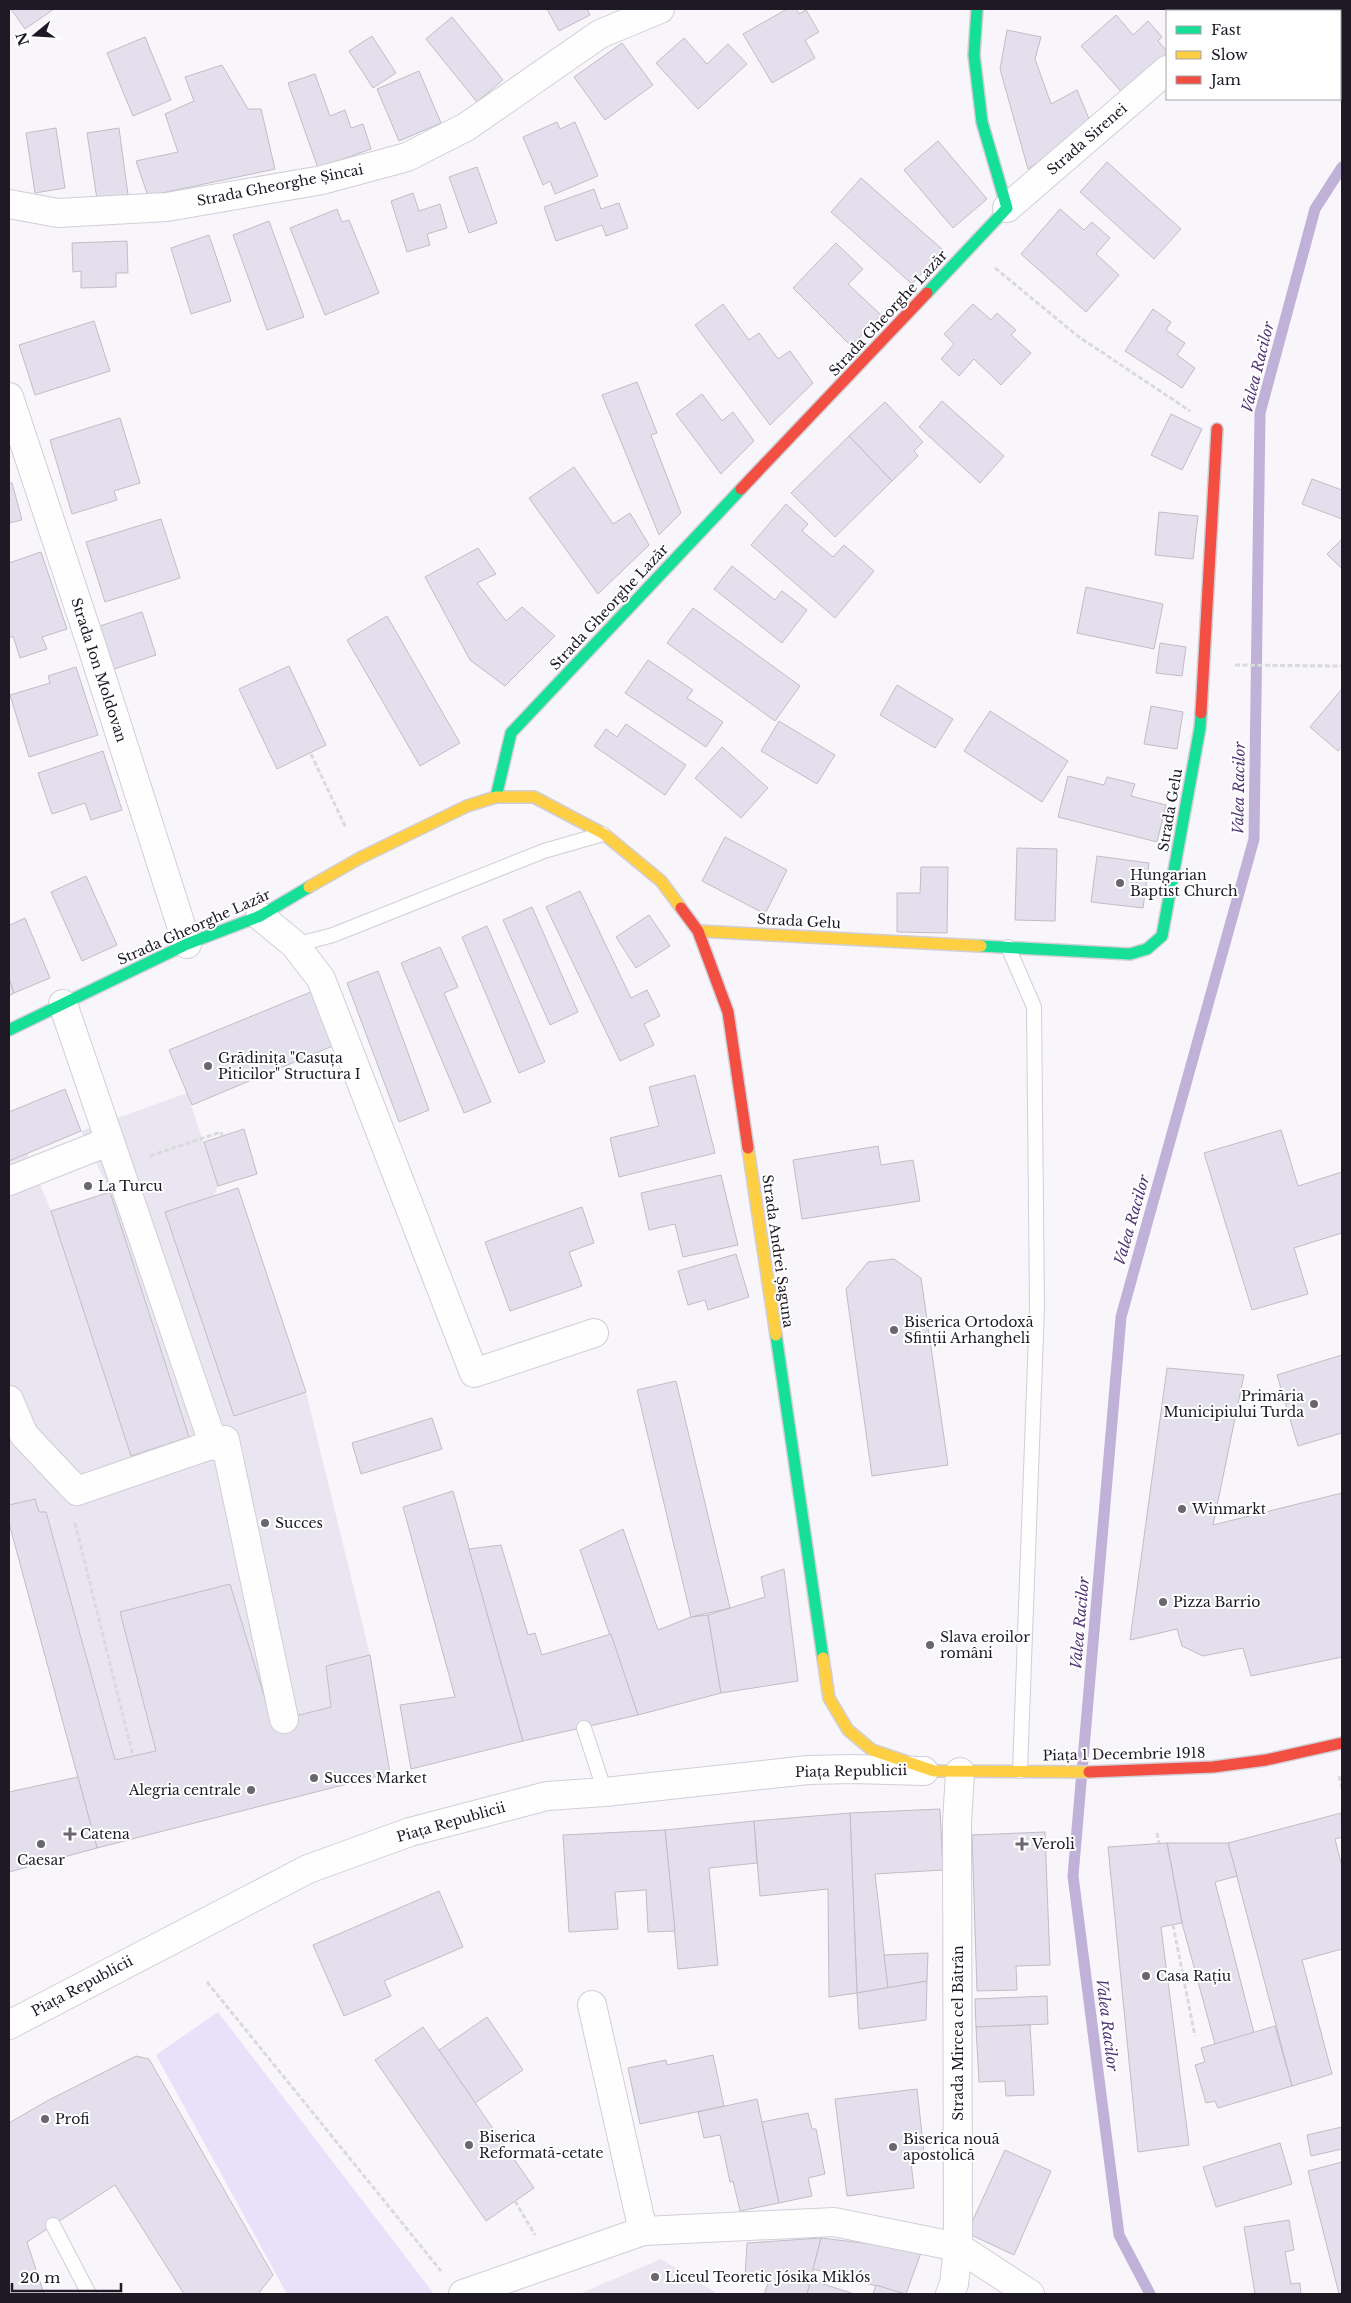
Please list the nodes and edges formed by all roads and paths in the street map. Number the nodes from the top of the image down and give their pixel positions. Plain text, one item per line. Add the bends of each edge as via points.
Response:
1 (660, 9) edge
2 (977, 9) edge
3 (1166, 71) edge
4 (9, 204) edge
5 (1007, 208) junction
6 (970, 248) junction
7 (9, 397) edge
8 (1217, 429) joint
9 (1233, 664) dead end
10 (1342, 666) edge
11 (312, 754) dead end
12 (496, 798) junction
13 (341, 817) dead end
14 (604, 834) junction
15 (260, 916) junction
16 (698, 931) junction
17 (187, 944) junction
18 (295, 945) junction
19 (1008, 948) junction
20 (63, 1004) junction
21 (9, 1030) edge
22 (222, 1136) dead end
23 (110, 1140) junction
24 (119, 1166) junction
25 (9, 1181) edge
26 (594, 1333) dead end
27 (9, 1400) edge
28 (16, 1438) edge
29 (214, 1446) junction
30 (77, 1492) junction
31 (284, 1719) dead end
32 (584, 1728) dead end
33 (1342, 1744) edge
34 (133, 1756) dead end
35 (947, 1771) junction
36 (1020, 1771) junction
37 (605, 1792) junction
38 (1157, 1833) dead end
39 (1159, 1843) dead end
40 (1173, 1925) dead end
41 (207, 1982) dead end
42 (592, 2005) dead end
43 (9, 2025) edge
44 (1195, 2036) dead end
45 (53, 2224) dead end
46 (643, 2231) junction
47 (958, 2248) junction
48 (441, 2271) dead end
49 (89, 2294) edge
50 (463, 2294) edge
51 (950, 2294) edge
52 (1030, 2294) edge

1 - 4 street, Strada Gheorghe Șincai via 600,34 466,127 407,157 322,180 168,207 58,213
2 - 5 main road via 974,55 982,122
3 - 5 street, Strada Sirenei
5 - 6 main road, Strada Gheorghe Lazăr
6 - 8 path via 1080,336
6 - 12 main road, Strada Gheorghe Lazăr via 511,733
7 - 17 street, Strada Ion Moldovan
8 - 19 main road, Strada Gelu via 1200,728 1162,936 1147,949 1130,954
9 - 10 path
11 - 13 path
12 - 14 main road, Strada Andrei Șaguna via 534,797
12 - 15 main road, Strada Gheorghe Lazăr via 467,806 360,858
14 - 16 main road, Strada Andrei Șaguna via 661,881
14 - 18 lane via 544,851 333,935
15 - 17 main road, Strada Gheorghe Lazăr
15 - 18 street
16 - 19 main road, Strada Gelu
16 - 35 main road, Strada Andrei Șaguna via 728,1012 829,1698 848,1730 872,1750
17 - 20 main road, Strada Gheorghe Lazăr
18 - 26 street via 322,979 328,993 474,1373
19 - 36 lane via 1034,1007 1037,1307
20 - 21 main road, Strada Gheorghe Lazăr
20 - 23 street
22 - 24 path via 221,1132
23 - 24 street
23 - 25 street
24 - 29 street
27 - 28 street
28 - 30 street
29 - 30 street
29 - 31 street via 226,1440
30 - 34 path via 74,1518
32 - 37 lane
33 - 36 main road, Piața 1 Decembrie 1918 via 1213,1767 1112,1772
35 - 36 main road, Piața 1 Decembrie 1918
35 - 37 street, Piața Republicii via 808,1770
35 - 47 street, Strada Mircea cel Bătrân via 957,1823
37 - 43 street, Piața Republicii via 547,1796 410,1832 308,1869
38 - 39 path
40 - 44 path
41 - 48 path
42 - 46 street
45 - 49 lane
46 - 47 street via 834,2222
46 - 50 street
47 - 51 street, Strada Mircea cel Bătrân
47 - 52 street

